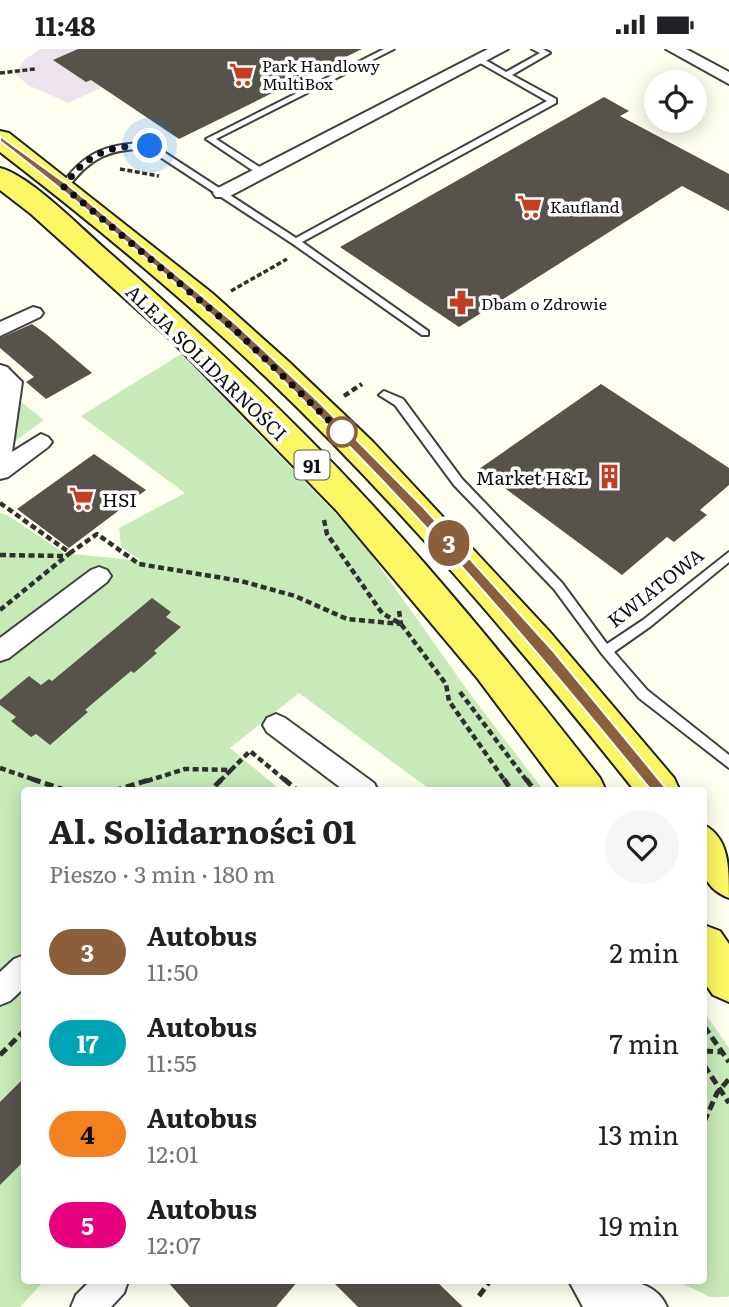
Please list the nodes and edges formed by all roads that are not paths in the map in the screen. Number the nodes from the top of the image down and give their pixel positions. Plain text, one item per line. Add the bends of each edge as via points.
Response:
1 (390, 49) edge
2 (500, 49) edge
3 (536, 49) edge
4 (674, 49) edge
5 (479, 60) junction
6 (506, 75) junction
7 (729, 79) edge
8 (0, 139) edge
9 (261, 172) junction
10 (0, 176) edge
11 (64, 187) junction
12 (222, 193) junction
13 (296, 242) junction
14 (33, 313) dead end
15 (0, 330) edge
16 (425, 333) dead end
17 (0, 372) edge
18 (384, 395) dead end
19 (41, 442) dead end
20 (0, 459) edge
21 (0, 471) edge
22 (729, 556) edge
23 (99, 576) dead end
24 (0, 651) edge
25 (606, 651) junction
26 (276, 725) dead end
27 (729, 762) edge
28 (360, 787) edge
29 (583, 787) edge
30 (657, 787) edge
31 (707, 848) edge
32 (729, 878) edge
33 (707, 950) edge
34 (21, 972) edge
35 (729, 979) edge
36 (0, 991) edge
37 (109, 1284) edge
38 (587, 1284) edge
39 (612, 1284) edge
40 (88, 1307) edge
41 (602, 1307) edge
42 (650, 1307) edge

1 - 9 lane via 210,139
2 - 5 street
3 - 6 lane via 546,53
4 - 7 street
5 - 6 lane
5 - 9 street
6 - 13 lane via 553,101
8 - 11 main road, ALEJA SOLIDARNOŚCI / 91
9 - 12 street
10 - 29 main road, ALEJA SOLIDARNOŚCI / 91 via 183,334 349,502 492,668
11 - 12 lane via 80,165 127,145 150,146
11 - 30 main road, ALEJA SOLIDARNOŚCI / 91 via 233,328 334,423 550,655
12 - 13 lane
13 - 16 lane
14 - 15 street
17 - 20 street via 12,382
18 - 25 lane via 400,402 458,482 558,586
19 - 21 street
22 - 25 lane, KWIATOWA via 648,623
23 - 24 street
25 - 27 lane via 643,694
26 - 28 street
31 - 32 main road
33 - 35 main road
34 - 36 street
37 - 40 street
38 - 41 street
39 - 42 street

